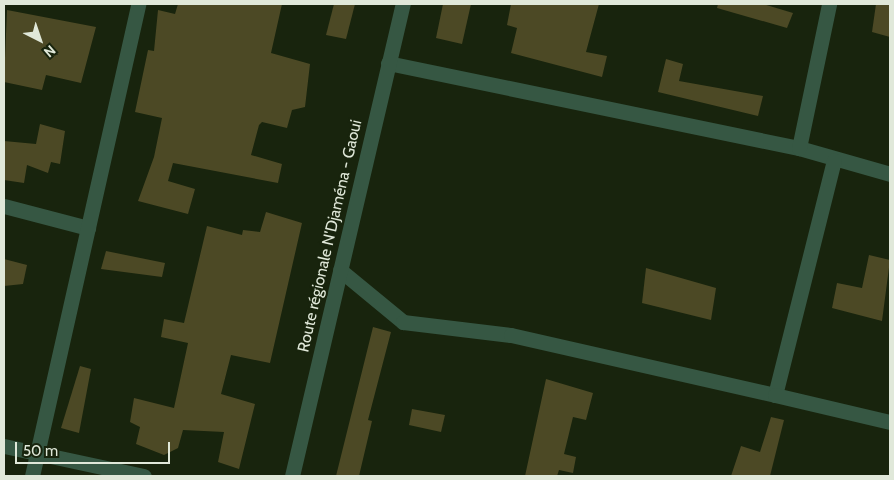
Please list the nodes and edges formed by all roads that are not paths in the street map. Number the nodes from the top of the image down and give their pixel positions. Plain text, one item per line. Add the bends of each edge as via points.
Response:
1 (138, 4) edge
2 (403, 4) edge
3 (829, 4) edge
4 (388, 63) junction
5 (799, 148) junction
6 (834, 160) junction
7 (890, 174) edge
8 (4, 206) edge
9 (88, 228) junction
10 (340, 270) junction
11 (775, 395) junction
12 (890, 422) edge
13 (4, 446) edge
14 (37, 454) junction
15 (32, 476) edge
16 (144, 476) edge
17 (292, 476) edge

1 - 9 street
2 - 4 street, Route régionale N'Djaména - Gaoui
3 - 5 street
4 - 5 street
4 - 10 street, Route régionale N'Djaména - Gaoui
5 - 6 street
6 - 7 street
6 - 11 street
8 - 9 street
9 - 14 street
10 - 11 street via 403,322 511,335
10 - 17 street, Route régionale N'Djaména - Gaoui
11 - 12 street
13 - 14 street
14 - 15 street
14 - 16 street

